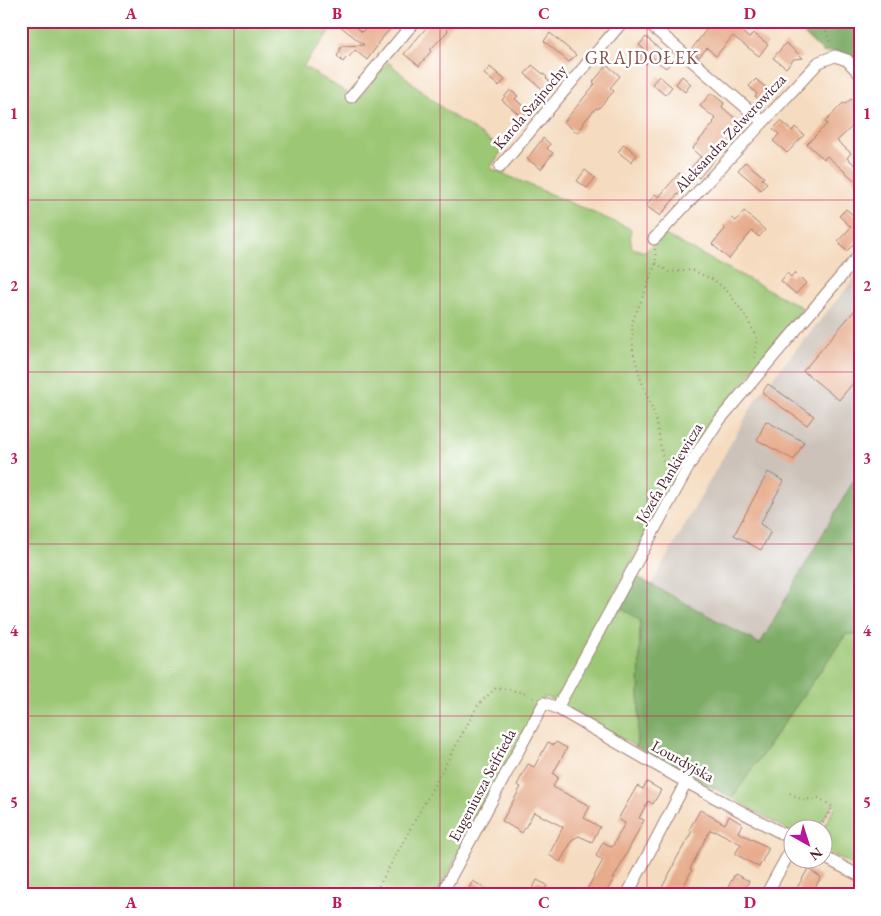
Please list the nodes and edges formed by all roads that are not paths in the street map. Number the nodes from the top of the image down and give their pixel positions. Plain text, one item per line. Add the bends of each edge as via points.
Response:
1 (415, 21) edge
2 (623, 21) edge
3 (646, 21) edge
4 (860, 74) edge
5 (351, 97) dead end
6 (764, 122) junction
7 (500, 167) dead end
8 (654, 239) road end
9 (860, 254) edge
10 (556, 708) junction
11 (686, 782) junction
12 (784, 835) edge
13 (784, 862) edge
14 (834, 862) edge
15 (860, 876) edge
16 (441, 895) edge
17 (627, 895) edge
18 (766, 895) edge

1 - 5 street
2 - 7 street, Karola Szajnochy
3 - 6 street
4 - 6 street, Aleksandra Zelwerowicza via 847,60 835,56 819,62
6 - 8 street, Aleksandra Zelwerowicza
9 - 10 street, Józefa Pankiewicza via 717,423 690,464
10 - 11 street, Lourdyjska
10 - 16 street, Eugeniusza Seifrieda via 544,703
11 - 12 street, Lourdyjska
11 - 17 street
13 - 18 street
14 - 15 street

